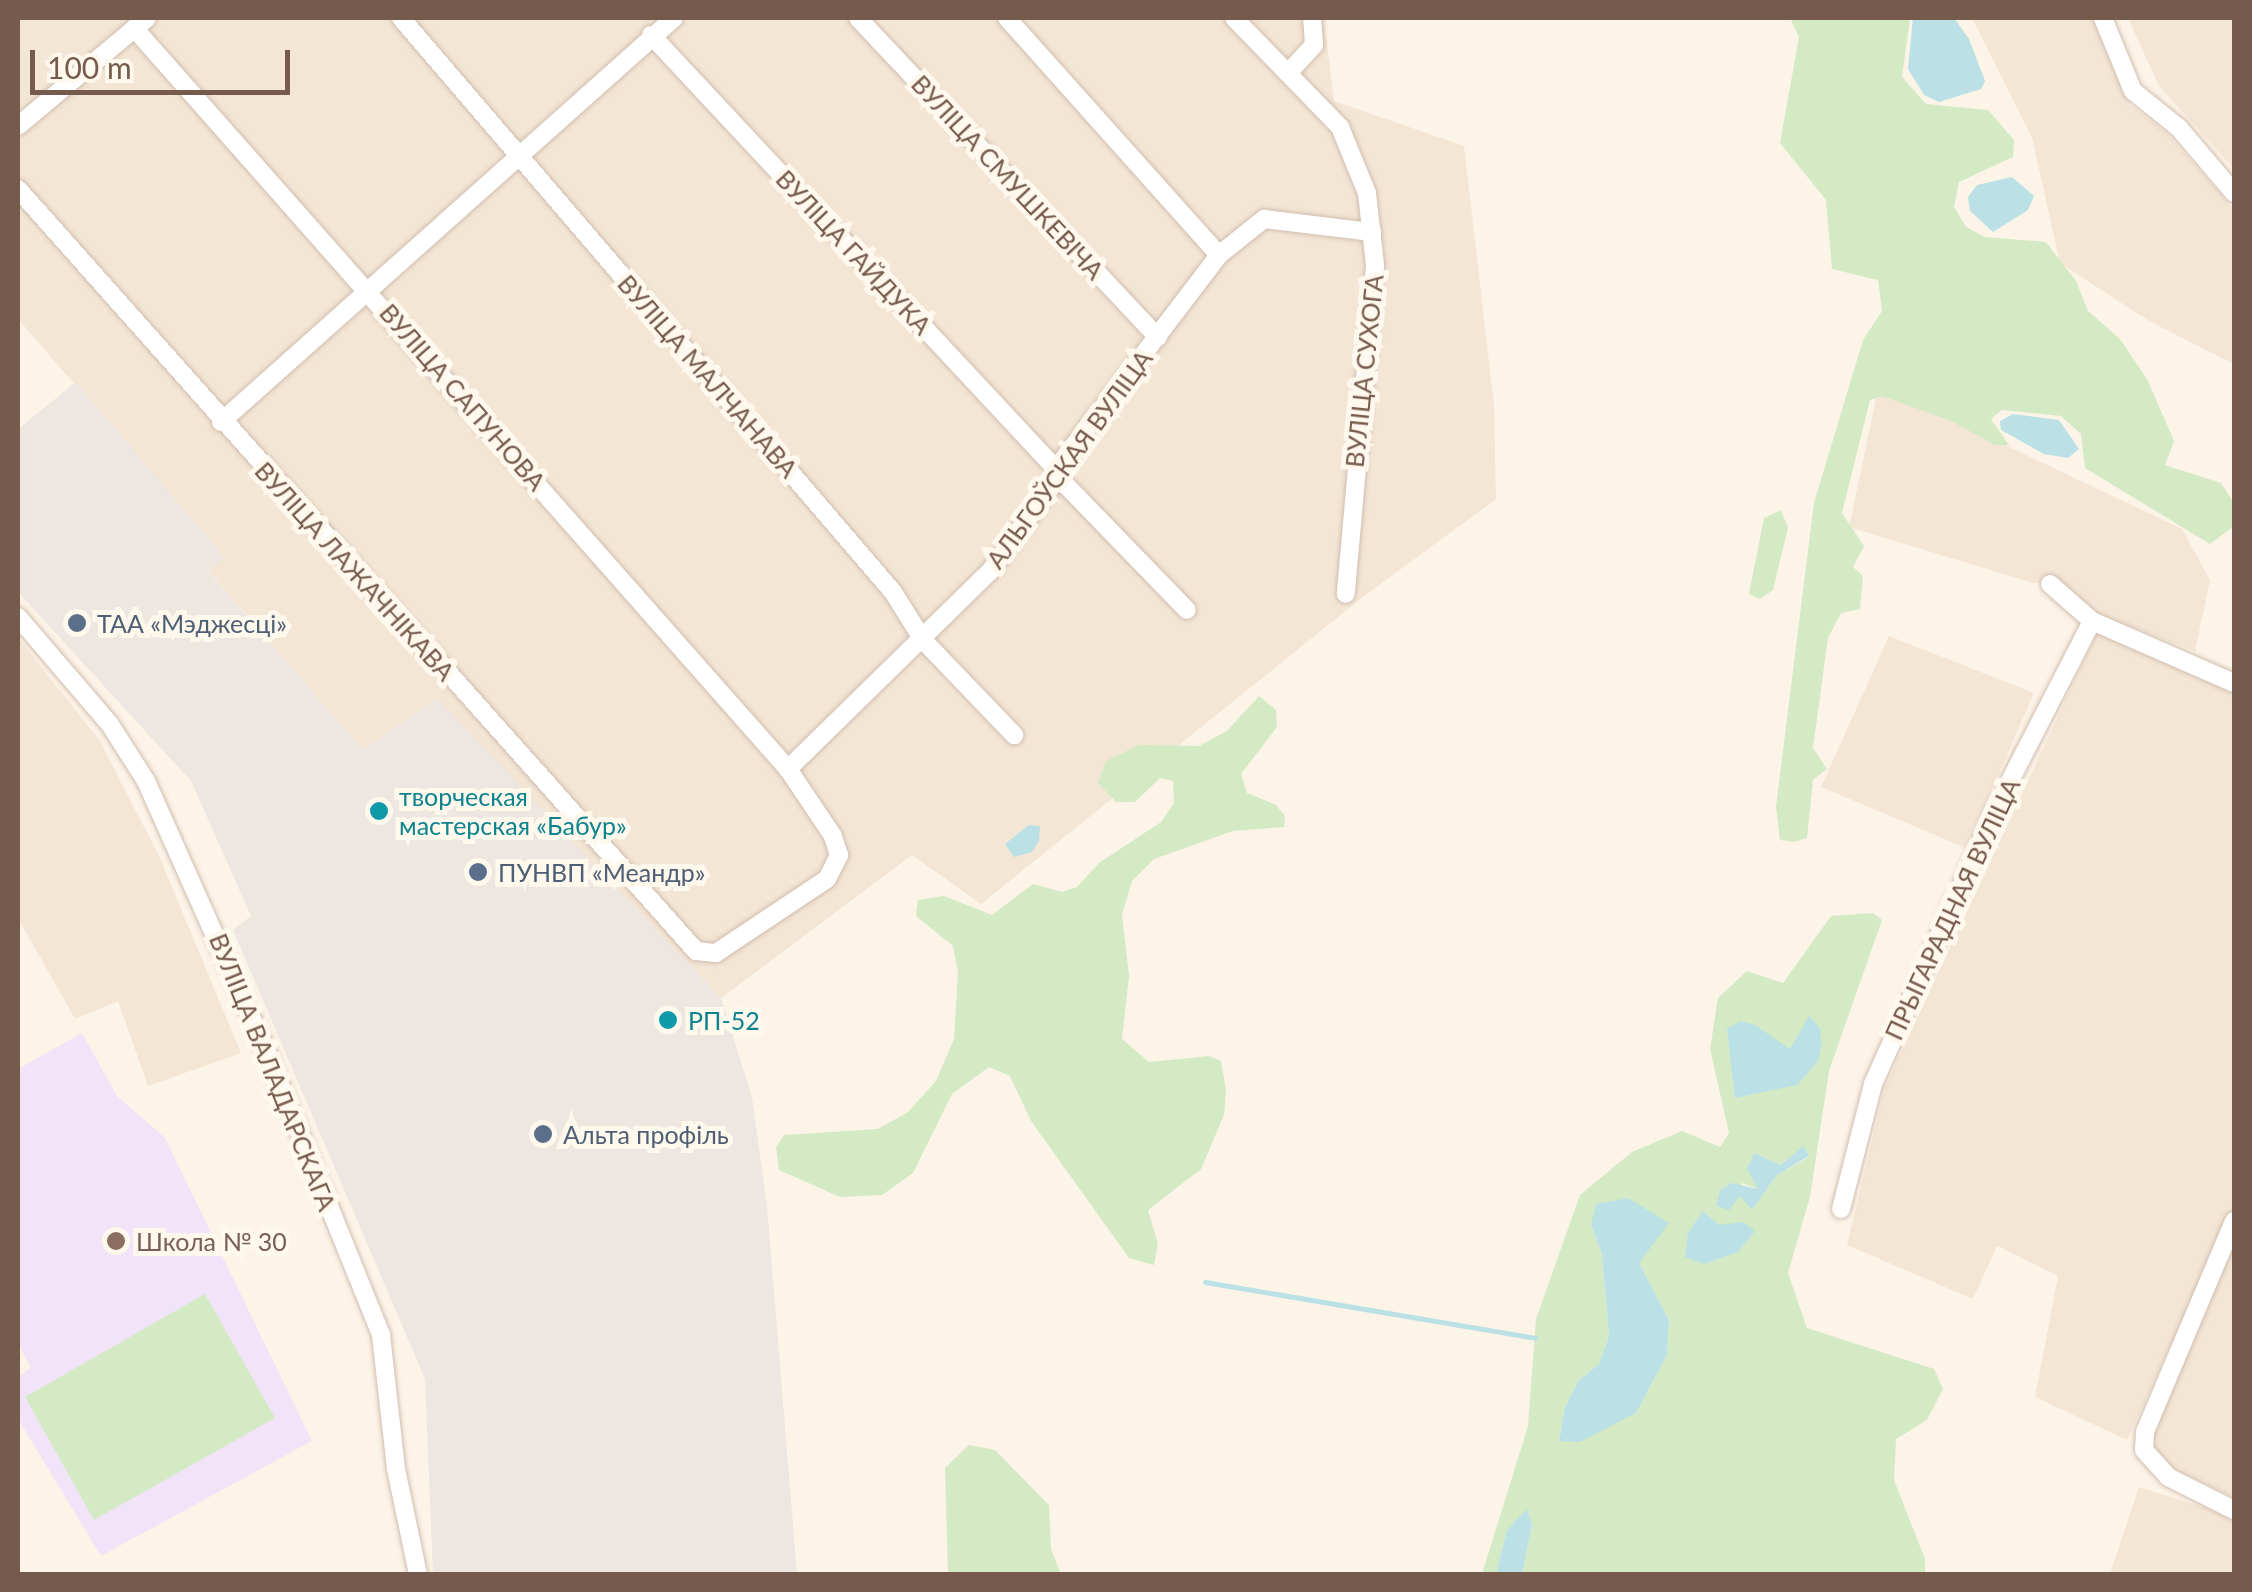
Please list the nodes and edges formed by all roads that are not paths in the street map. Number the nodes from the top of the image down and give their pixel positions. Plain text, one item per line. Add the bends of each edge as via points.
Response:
1 (401, 18) edge
2 (674, 18) edge
3 (858, 18) edge
4 (1007, 18) edge
5 (1234, 18) edge
6 (1312, 18) edge
7 (2103, 18) edge
8 (140, 23) edge
9 (651, 35) junction
10 (1288, 73) junction
11 (18, 126) edge
12 (516, 153) junction
13 (18, 189) edge
14 (2234, 193) edge
15 (1372, 232) junction
16 (1220, 255) junction
17 (372, 293) junction
18 (1158, 337) junction
19 (221, 422) junction
20 (1057, 473) junction
21 (2050, 584) dead end
22 (1346, 594) dead end
23 (1186, 610) dead end
24 (18, 617) edge
25 (2092, 621) junction
26 (923, 640) junction
27 (2234, 683) edge
28 (1014, 734) dead end
29 (788, 770) junction
30 (696, 951) joint
31 (1842, 1209) dead end
32 (2234, 1221) edge
33 (2234, 1510) edge
34 (418, 1574) edge

1 - 12 street, ВУЛІЦА МАЛЧАНАВА
2 - 9 street
3 - 18 street, ВУЛІЦА СМУШКЕВІЧА
4 - 16 street
5 - 10 street, ВУЛІЦА СУХОГА
6 - 10 street via 1314,45
7 - 14 street via 2134,91 2179,128
8 - 11 street
8 - 17 street, ВУЛІЦА САПУНОВА
9 - 12 street
9 - 20 street, ВУЛІЦА ГАЙДУКА
10 - 15 street, ВУЛІЦА СУХОГА via 1340,127 1355,154
12 - 17 street
12 - 26 street, ВУЛІЦА МАЛЧАНАВА via 893,592
13 - 19 street, ВУЛІЦА ЛАЖАЧНІКАВА
15 - 16 street, АЛЬГОЎСКАЯ ВУЛІЦА via 1264,219
15 - 22 street, ВУЛІЦА СУХОГА via 1372,325
16 - 18 street, АЛЬГОЎСКАЯ ВУЛІЦА
17 - 19 street
17 - 29 street, ВУЛІЦА САПУНОВА
18 - 20 street, АЛЬГОЎСКАЯ ВУЛІЦА
19 - 30 street, ВУЛІЦА ЛАЖАЧНІКАВА
20 - 23 street, ВУЛІЦА ГАЙДУКА
20 - 26 street, АЛЬГОЎСКАЯ ВУЛІЦА via 990,570
21 - 25 street
24 - 34 street, ВУЛІЦА ВАЛАДАРСКАГА via 110,723 146,781 270,1060 381,1335 396,1469
25 - 27 street
25 - 31 street, ПРЫГАРАДНАЯ ВУЛІЦА via 1997,806 1873,1084
26 - 28 street, ВУЛІЦА МАЛЧАНАВА
26 - 29 street, АЛЬГОЎСКАЯ ВУЛІЦА
29 - 30 street, ВУЛІЦА САПУНОВА via 833,836 835,868 716,953
32 - 33 street via 2144,1450 2168,1477

